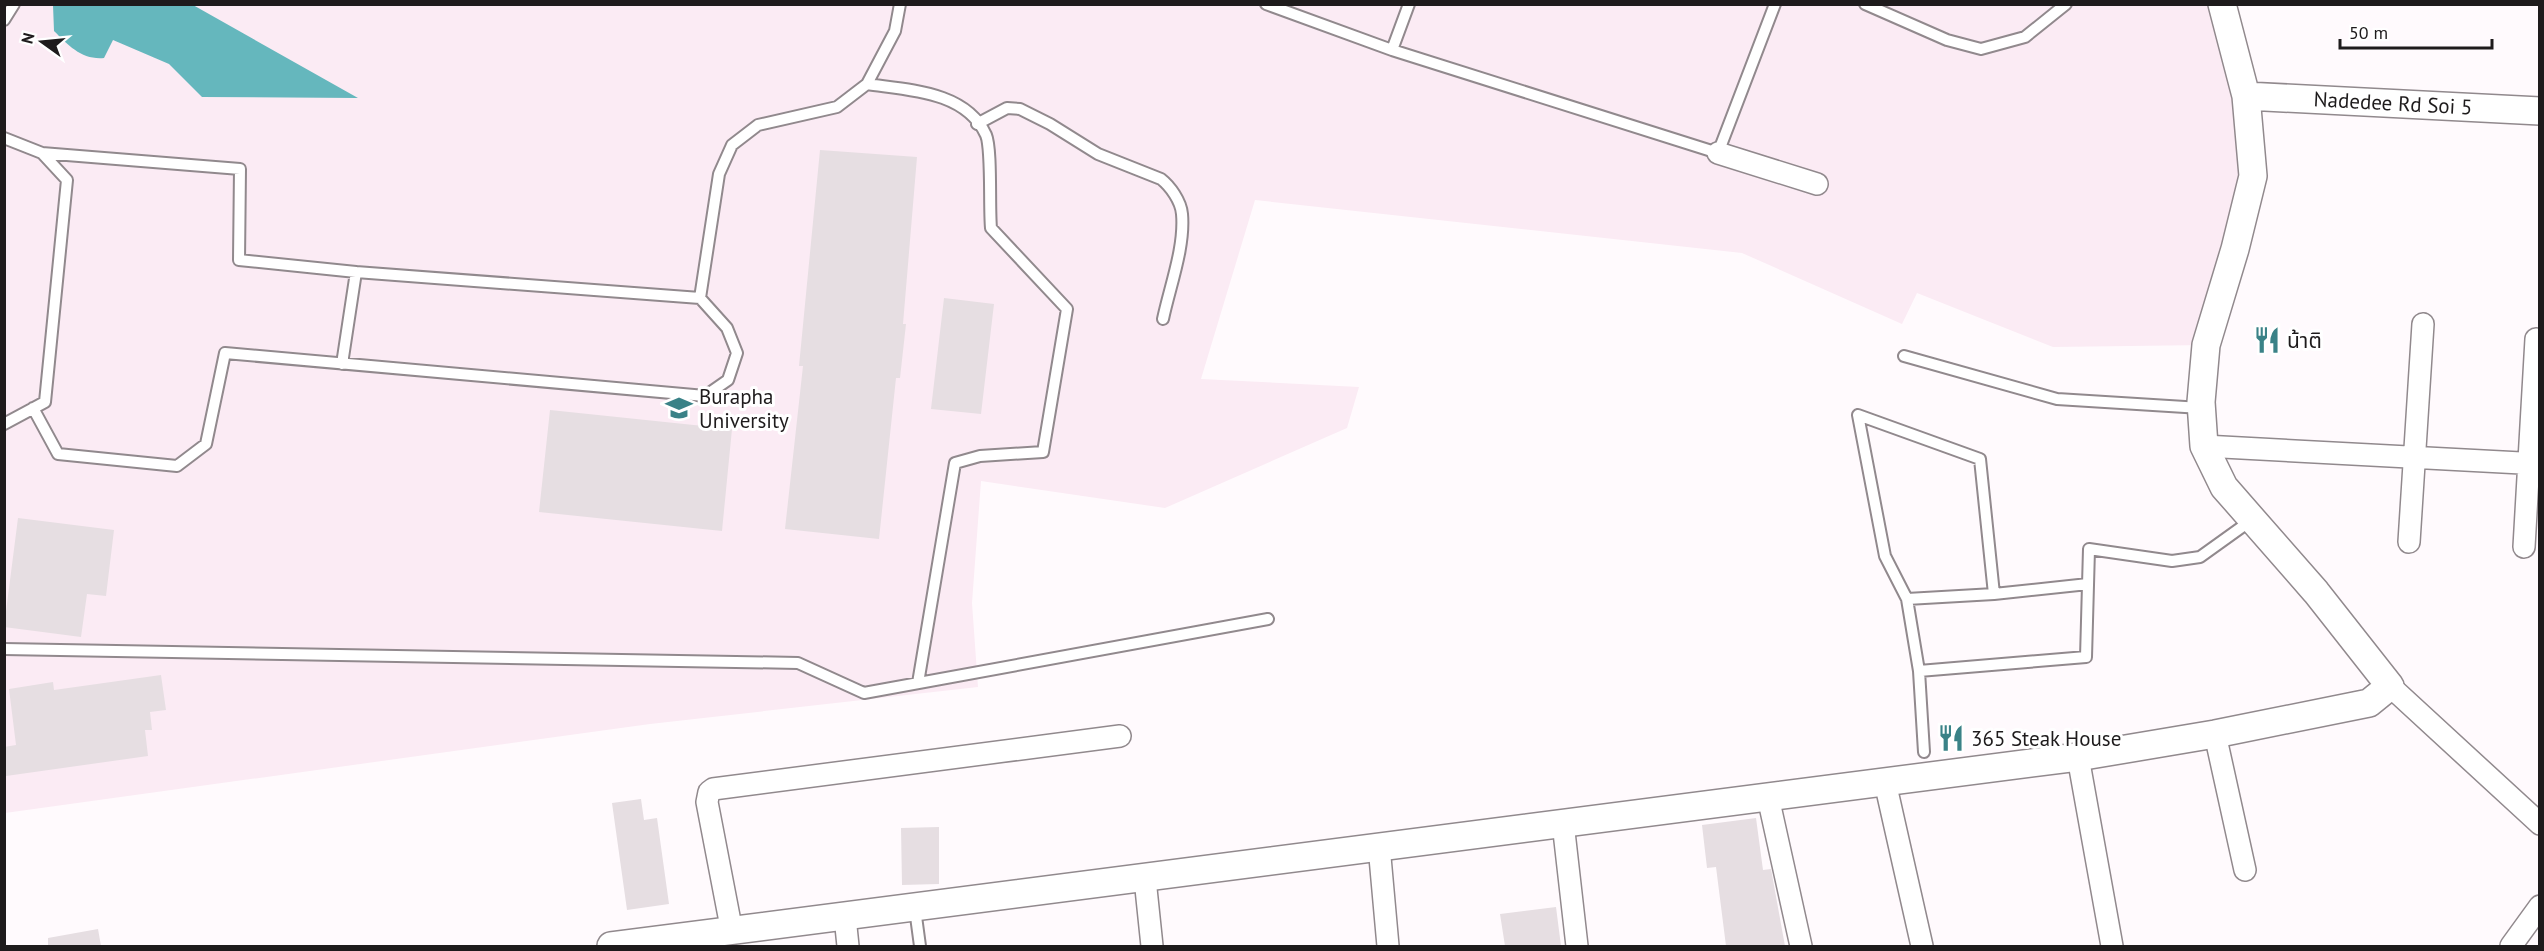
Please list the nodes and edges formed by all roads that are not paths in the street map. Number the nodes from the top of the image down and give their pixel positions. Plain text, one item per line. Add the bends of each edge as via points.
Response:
1 (14, 4) edge
2 (900, 4) edge
3 (1266, 4) edge
4 (1409, 4) edge
5 (1775, 4) edge
6 (1865, 4) edge
7 (2066, 4) edge
8 (2222, 4) edge
9 (4, 20) edge
10 (1392, 50) junction
11 (867, 84) junction
12 (2246, 96) junction
13 (2540, 111) edge
14 (977, 124) junction
15 (4, 138) edge
16 (42, 153) junction
17 (1718, 153) junction
18 (1817, 184) dead end
19 (356, 272) junction
20 (700, 298) junction
21 (1163, 319) dead end
22 (2423, 324) dead end
23 (2536, 339) dead end
24 (1904, 356) dead end
25 (342, 364) junction
26 (33, 408) junction
27 (2202, 408) junction
28 (4, 424) edge
29 (2204, 446) junction
30 (2414, 456) junction
31 (2534, 463) edge
32 (2253, 519) junction
33 (2409, 542) dead end
34 (2524, 547) dead end
35 (2088, 584) junction
36 (1994, 594) junction
37 (1907, 599) junction
38 (1268, 619) dead end
39 (4, 649) edge
40 (1919, 671) junction
41 (918, 683) junction
42 (2390, 686) junction
43 (2216, 734) junction
44 (1120, 736) dead end
45 (1924, 752) dead end
46 (2078, 758) junction
47 (1885, 782) junction
48 (1768, 797) junction
49 (1563, 823) junction
50 (2540, 824) edge
51 (1378, 846) junction
52 (2245, 870) dead end
53 (1144, 879) junction
54 (2540, 906) edge
55 (915, 908) junction
56 (845, 917) junction
57 (732, 932) junction
58 (656, 944) edge
59 (611, 946) edge
60 (848, 946) edge
61 (920, 946) edge
62 (1152, 946) edge
63 (1388, 946) edge
64 (1577, 946) edge
65 (1801, 946) edge
66 (1922, 946) edge
67 (2112, 946) edge
68 (2511, 946) edge

1 - 9 lane
2 - 11 lane via 895,32
3 - 10 lane
4 - 10 lane
5 - 17 lane
6 - 7 lane via 1947,40 1981,49 2025,38
8 - 12 street
10 - 17 lane
11 - 14 lane via 939,95 967,111
11 - 20 lane via 837,107 758,125 732,145 718,174
12 - 13 street, Nadedee Rd Soi 5
12 - 27 street via 2253,176 2206,345
14 - 21 lane via 1007,108 1020,109 1098,154 1169,185 1182,212
14 - 41 lane via 986,136 991,228 1067,309 1043,452 980,456 955,463
15 - 16 lane
16 - 19 lane via 240,169 239,260
16 - 26 lane via 67,180 45,402
17 - 18 street
19 - 20 lane
19 - 25 lane
20 - 25 lane via 727,328 737,353 728,380 705,396
22 - 30 street
23 - 31 street
24 - 27 lane via 2057,399
25 - 26 lane via 225,353 206,444 177,466 58,454
26 - 28 lane
27 - 29 street
29 - 30 street
29 - 32 street via 2224,487
30 - 31 street
30 - 33 street
31 - 34 street
32 - 35 lane via 2200,557 2172,561 2090,549
32 - 42 street
35 - 36 lane
35 - 40 lane via 2086,657
36 - 37 lane
36 - 37 lane via 1980,459 1858,415 1885,556
37 - 40 lane
38 - 41 lane
39 - 41 lane via 798,663 864,693
40 - 45 lane
42 - 43 street via 2369,703
42 - 50 street
43 - 46 street
43 - 52 street
44 - 57 street via 713,789 707,802
46 - 47 street
46 - 67 street
47 - 48 street
47 - 66 street
48 - 49 street
48 - 65 street
49 - 51 street
49 - 64 street
51 - 53 street
51 - 63 street
53 - 55 street
53 - 62 street
54 - 68 street
55 - 56 street
55 - 61 lane
56 - 57 street
56 - 60 street
57 - 58 street
58 - 59 street

